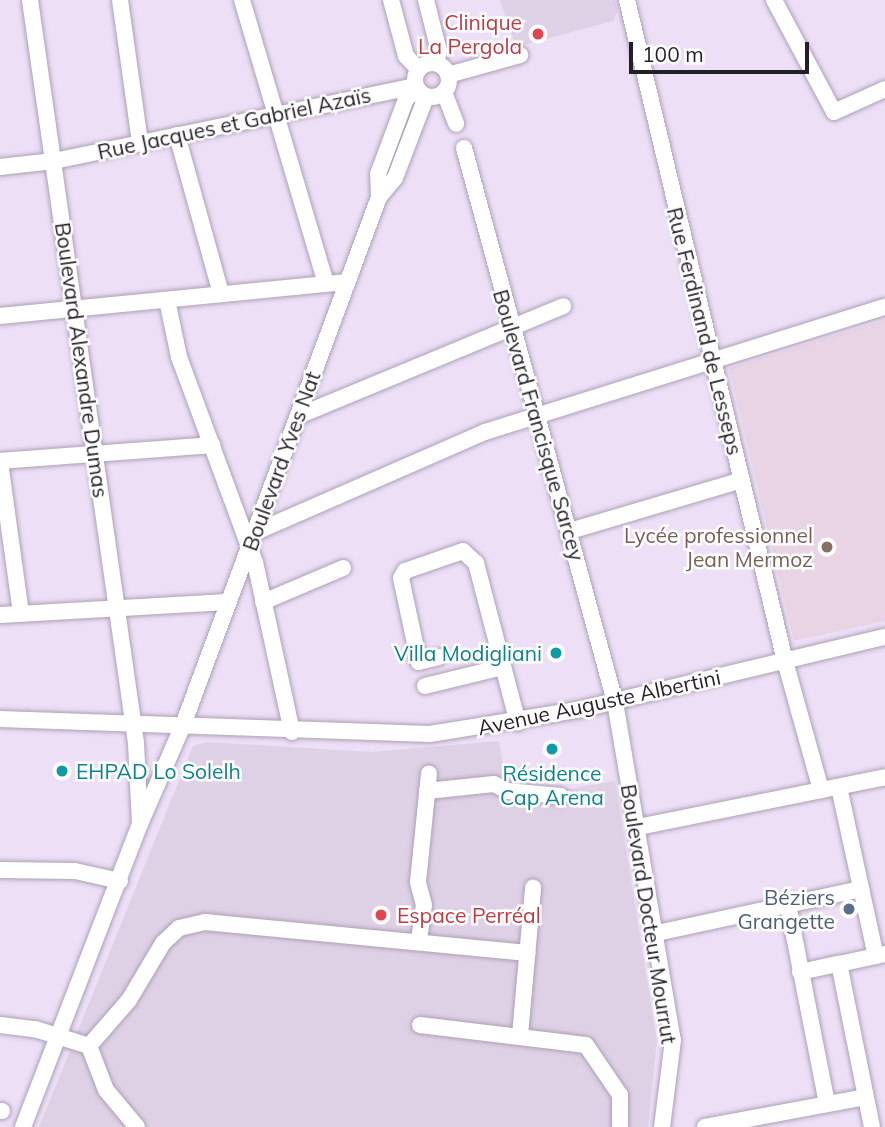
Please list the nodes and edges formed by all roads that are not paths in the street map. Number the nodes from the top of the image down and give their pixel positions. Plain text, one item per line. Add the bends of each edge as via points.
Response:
1 (30, 0) edge
2 (120, 0) edge
3 (242, 0) edge
4 (391, 0) edge
5 (426, 0) edge
6 (627, 0) edge
7 (774, 0) edge
8 (520, 55) dead end
9 (436, 63) junction
10 (418, 69) junction
11 (449, 75) junction
12 (885, 89) edge
13 (419, 91) junction
14 (444, 92) junction
15 (276, 114) junction
16 (456, 124) dead end
17 (177, 135) junction
18 (140, 143) junction
19 (464, 148) dead end
20 (54, 161) junction
21 (0, 167) edge
22 (325, 281) junction
23 (347, 282) junction
24 (221, 294) junction
25 (167, 300) junction
26 (563, 306) dead end
27 (885, 307) edge
28 (75, 310) junction
29 (0, 316) edge
30 (510, 328) junction
31 (712, 362) junction
32 (298, 416) junction
33 (537, 418) junction
34 (212, 445) junction
35 (94, 455) junction
36 (0, 462) edge
37 (742, 480) junction
38 (570, 531) junction
39 (256, 532) junction
40 (248, 552) junction
41 (343, 568) dead end
42 (228, 602) junction
43 (263, 602) junction
44 (117, 608) junction
45 (20, 613) junction
46 (0, 615) edge
47 (885, 637) edge
48 (439, 657) dead end
49 (785, 661) junction
50 (503, 667) junction
51 (425, 687) dead end
52 (615, 702) junction
53 (0, 719) edge
54 (133, 720) junction
55 (518, 723) junction
56 (183, 725) junction
57 (292, 732) junction
58 (885, 777) edge
59 (839, 787) junction
60 (821, 790) junction
61 (561, 796) dead end
62 (140, 824) junction
63 (638, 827) junction
64 (0, 870) edge
65 (120, 881) junction
66 (533, 888) dead end
67 (861, 889) junction
68 (788, 905) junction
69 (657, 933) junction
70 (419, 940) junction
71 (528, 953) junction
72 (880, 956) edge
73 (839, 964) junction
74 (800, 972) junction
75 (420, 1025) dead end
76 (0, 1026) edge
77 (520, 1035) junction
78 (59, 1038) junction
79 (89, 1046) junction
80 (865, 1097) junction
81 (827, 1103) junction
82 (23, 1127) edge
83 (137, 1127) edge
84 (620, 1127) edge
85 (662, 1127) edge
86 (705, 1127) edge
87 (872, 1127) edge

1 - 20 street, Boulevard Alexandre Dumas
2 - 18 street
3 - 15 street
4 - 10 street via 406,56
5 - 9 street via 439,51
6 - 31 street, Rue Ferdinand de Lesseps
7 - 12 street via 834,111
8 - 11 street
9 - 10 street
9 - 11 street
10 - 13 street, Boulevard Yves Nat
11 - 14 street
13 - 14 street, Rue Jacques et Gabriel Azaïs
13 - 15 street, Rue Jacques et Gabriel Azaïs
13 - 23 street, Boulevard Yves Nat via 395,178 379,197
14 - 16 street
15 - 17 street, Rue Jacques et Gabriel Azaïs
15 - 22 street
17 - 18 street, Rue Jacques et Gabriel Azaïs
17 - 24 street
18 - 20 street, Rue Jacques et Gabriel Azaïs
19 - 30 street, Boulevard Francisque Sarcey
20 - 21 street, Rue Jacques et Gabriel Azaïs
20 - 28 street, Boulevard Alexandre Dumas
22 - 23 street
22 - 24 street
23 - 32 street, Boulevard Yves Nat
24 - 25 street
25 - 28 street
25 - 34 street via 179,357
26 - 30 street
27 - 31 street
28 - 29 street
28 - 35 street, Boulevard Alexandre Dumas
30 - 32 street
30 - 33 street, Boulevard Francisque Sarcey
31 - 33 street
31 - 37 street, Rue Ferdinand de Lesseps
32 - 39 street, Boulevard Yves Nat
33 - 38 street, Boulevard Francisque Sarcey
33 - 39 street via 485,432
34 - 35 street
34 - 40 street
35 - 36 street
35 - 44 street, Boulevard Alexandre Dumas
36 - 45 street
37 - 38 street
37 - 49 street, Rue Ferdinand de Lesseps
38 - 52 street, Boulevard Francisque Sarcey
39 - 40 street, Boulevard Yves Nat
40 - 42 street, Boulevard Yves Nat
40 - 43 street via 255,562
41 - 43 street
42 - 44 street
42 - 56 street, Boulevard Yves Nat
43 - 57 street
44 - 45 street
44 - 54 street, Boulevard Alexandre Dumas
45 - 46 street
47 - 49 street, Avenue Auguste Albertini
48 - 50 street via 419,662 401,578 405,571 460,551 470,554 476,563
49 - 52 street, Avenue Auguste Albertini
49 - 60 street, Rue Ferdinand de Lesseps
50 - 51 street
50 - 55 street
52 - 55 street, Avenue Auguste Albertini
52 - 63 street, Boulevard Docteur Mourrut
53 - 54 street, Avenue Auguste Albertini
54 - 56 street, Avenue Auguste Albertini
54 - 62 street, Boulevard Alexandre Dumas
55 - 57 street, Avenue Auguste Albertini via 430,734
56 - 57 street, Avenue Auguste Albertini
56 - 62 street, Boulevard Yves Nat
58 - 59 street
59 - 60 street
59 - 67 street
60 - 63 street
61 - 70 street via 507,791 494,784 428,783 418,882 424,905
62 - 65 street, Boulevard Yves Nat
63 - 69 street, Boulevard Docteur Mourrut
64 - 65 street via 75,871
65 - 78 street, Boulevard Yves Nat
66 - 71 street
67 - 68 street
67 - 72 street
68 - 69 street
68 - 74 street
69 - 85 street, Boulevard Docteur Mourrut via 673,1040
70 - 71 street
70 - 79 street via 205,922 179,928 163,943 129,1000
71 - 77 street
72 - 73 street
73 - 74 street
73 - 80 street
74 - 81 street
75 - 77 street
76 - 78 street via 34,1029
77 - 84 street via 586,1045 620,1095
78 - 79 street
78 - 82 street, Boulevard Yves Nat
79 - 83 street via 106,1090
80 - 81 street
80 - 87 street
81 - 86 street

